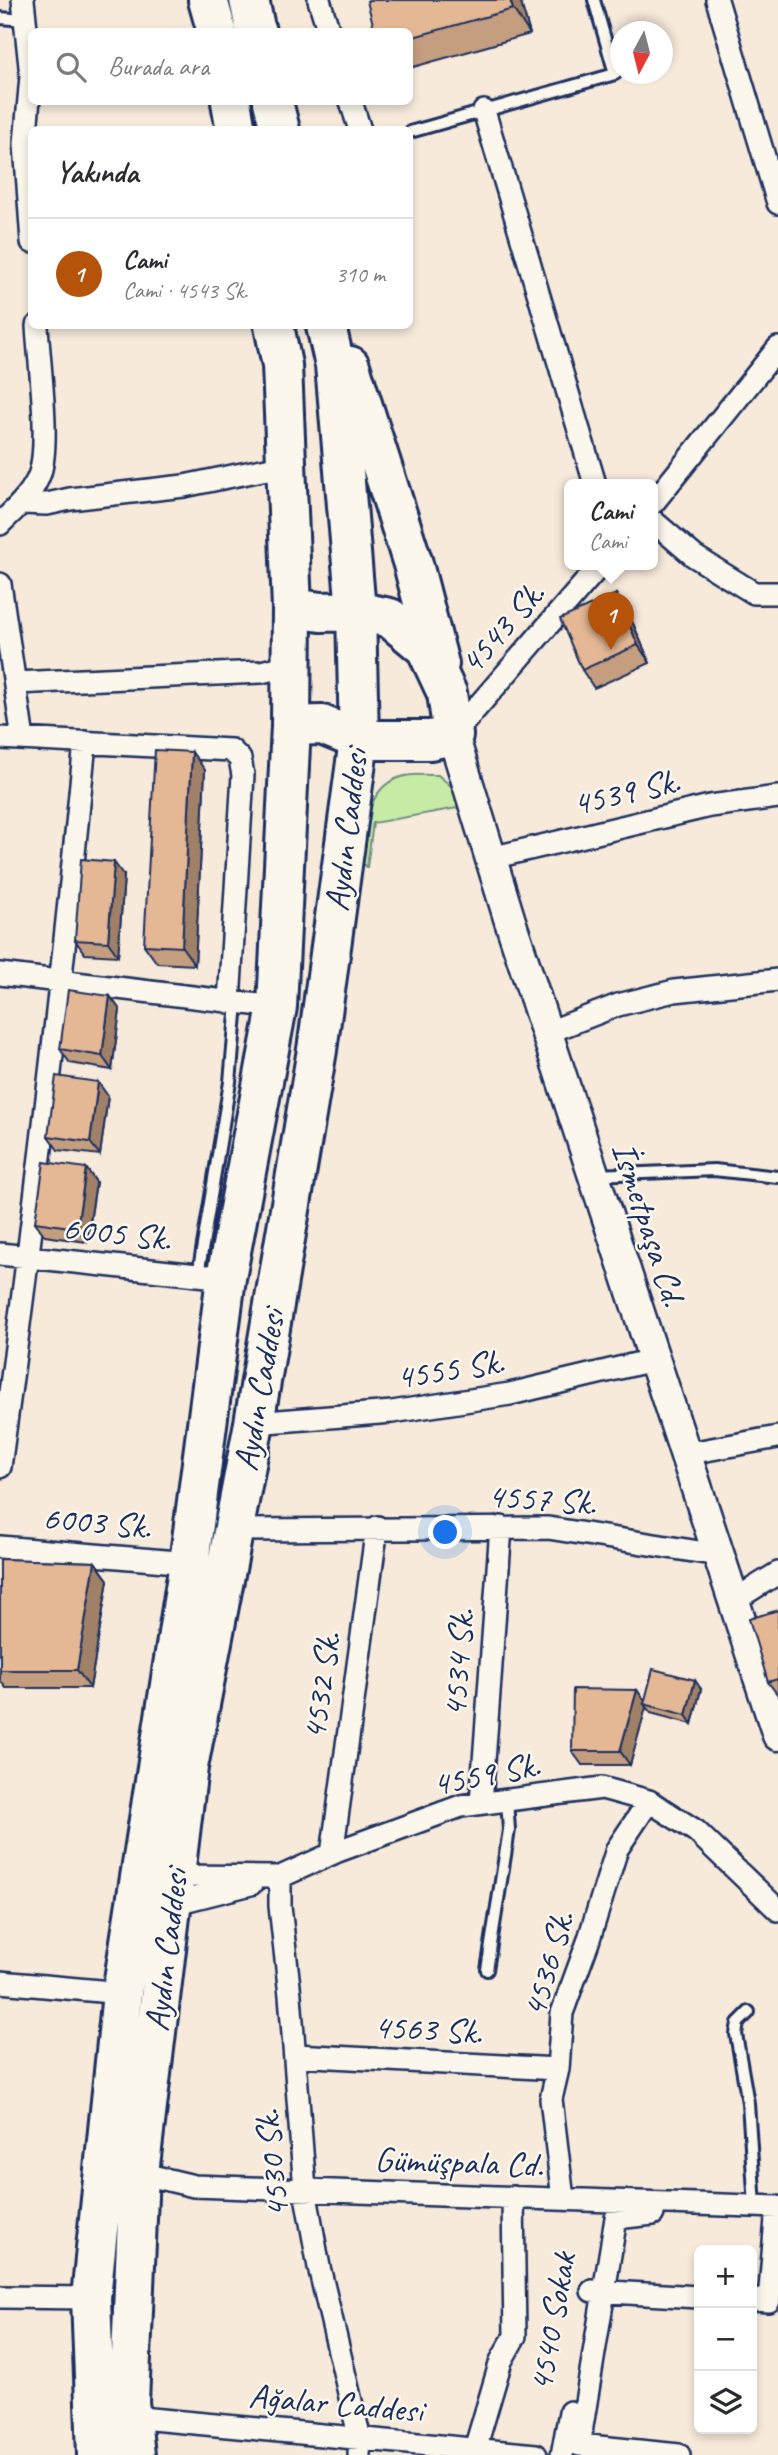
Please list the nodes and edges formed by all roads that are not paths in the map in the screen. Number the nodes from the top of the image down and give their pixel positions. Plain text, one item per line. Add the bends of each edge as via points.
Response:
1 (208, 0) edge
2 (249, 0) edge
3 (319, 0) edge
4 (594, 0) edge
5 (717, 0) edge
6 (24, 10) edge
7 (0, 18) edge
8 (216, 28) edge
9 (256, 28) edge
10 (328, 28) edge
11 (28, 48) edge
12 (28, 105) edge
13 (232, 105) edge
14 (274, 105) edge
15 (352, 105) edge
16 (484, 111) junction
17 (235, 126) edge
18 (279, 126) edge
19 (359, 126) edge
20 (413, 131) edge
21 (28, 187) edge
22 (778, 203) edge
23 (37, 329) edge
24 (275, 329) edge
25 (327, 329) edge
26 (333, 329) edge
27 (778, 348) edge
28 (286, 465) junction
29 (594, 479) edge
30 (658, 497) edge
31 (21, 503) junction
32 (0, 524) edge
33 (658, 525) edge
34 (596, 570) edge
35 (0, 584) edge
36 (778, 593) edge
37 (292, 608) junction
38 (356, 611) junction
39 (291, 666) junction
40 (15, 683) junction
41 (447, 693) junction
42 (291, 726) junction
43 (0, 738) edge
44 (442, 738) junction
45 (23, 739) junction
46 (359, 740) junction
47 (85, 742) junction
48 (778, 797) edge
49 (348, 826) junction
50 (491, 858) junction
51 (0, 974) edge
52 (778, 979) edge
53 (62, 981) junction
54 (233, 1003) junction
55 (277, 1007) junction
56 (546, 1033) junction
57 (593, 1175) junction
58 (778, 1177) edge
59 (0, 1254) edge
60 (29, 1257) junction
61 (212, 1276) junction
62 (653, 1360) junction
63 (254, 1423) junction
64 (778, 1437) edge
65 (684, 1454) junction
66 (0, 1467) edge
67 (377, 1527) junction
68 (501, 1527) junction
69 (233, 1530) junction
70 (1, 1547) edge
71 (718, 1555) junction
72 (189, 1563) junction
73 (1, 1569) edge
74 (778, 1573) edge
75 (733, 1601) junction
76 (776, 1722) edge
77 (507, 1800) junction
78 (649, 1801) junction
79 (481, 1803) junction
80 (332, 1854) junction
81 (280, 1877) junction
82 (173, 1890) junction
83 (778, 1910) edge
84 (487, 1970) dead end
85 (0, 1982) edge
86 (122, 1993) junction
87 (749, 2012) dead end
88 (295, 2055) junction
89 (558, 2069) junction
90 (139, 2173) junction
91 (305, 2190) junction
92 (513, 2197) junction
93 (563, 2199) junction
94 (609, 2201) junction
95 (755, 2206) junction
96 (777, 2212) edge
97 (597, 2291) junction
98 (0, 2297) edge
99 (694, 2297) edge
100 (91, 2298) junction
101 (757, 2300) edge
102 (131, 2417) junction
103 (360, 2447) edge
104 (475, 2449) junction
105 (97, 2455) edge
106 (135, 2455) edge
107 (536, 2455) edge
108 (562, 2455) edge
109 (679, 2455) edge

1 - 8 highway
2 - 9 highway
3 - 10 street
4 - 16 lane via 615,74
5 - 22 street
6 - 7 lane
6 - 11 street
12 - 21 street
13 - 17 highway
14 - 18 highway
15 - 19 street
16 - 20 lane
16 - 29 street
23 - 31 street via 44,441 40,472
24 - 28 highway, Aydın Caddesi via 282,365
25 - 38 highway, Aydın Caddesi via 335,365
26 - 41 highway via 349,361 413,564
27 - 30 street
28 - 31 street via 184,486 47,504
28 - 37 highway, Aydın Caddesi
31 - 32 street
33 - 36 street via 694,556 754,593
34 - 44 street, 4543 Sk.
35 - 40 street
37 - 38 highway
37 - 39 highway, Aydın Caddesi
38 - 41 highway via 390,618 426,648
38 - 46 highway, Aydın Caddesi
39 - 40 street via 261,672
39 - 42 highway, Aydın Caddesi
40 - 45 street
41 - 44 highway
42 - 46 highway via 322,725
42 - 55 highway, Aydın Caddesi
43 - 45 street
44 - 46 highway
44 - 49 highway via 397,755 369,782
44 - 50 main road, İsmetpaşa Cd.
45 - 47 street
46 - 49 highway, Aydın Caddesi
47 - 53 street
47 - 54 street via 232,750 240,759
48 - 50 street, 4539 Sk. via 710,806
49 - 63 highway, Aydın Caddesi via 317,1049
50 - 56 main road, İsmetpaşa Cd.
51 - 53 street
52 - 56 street via 674,991 618,1004
53 - 54 street
53 - 60 street
54 - 55 street
54 - 61 lane
55 - 61 highway, Aydın Caddesi
56 - 57 main road, İsmetpaşa Cd.
57 - 58 lane via 714,1170
57 - 62 main road, İsmetpaşa Cd.
59 - 60 street, 6005 Sk.
60 - 61 street, 6005 Sk.
60 - 66 street
61 - 72 highway, Aydın Caddesi
62 - 63 street, 4555 Sk. via 497,1396 392,1412
62 - 65 main road, İsmetpaşa Cd.
63 - 69 highway, Aydın Caddesi
64 - 65 street
65 - 71 main road, İsmetpaşa Cd.
67 - 68 street, 4557 Sk.
67 - 69 street, 4557 Sk.
67 - 80 street, 4532 Sk.
68 - 71 street, 4557 Sk. via 548,1528
68 - 79 street, 4534 Sk.
69 - 82 highway, Aydın Caddesi via 188,1767
70 - 72 street, 6003 Sk.
70 - 73 street
71 - 75 main road, İsmetpaşa Cd.
72 - 86 highway, Aydın Caddesi
74 - 75 street
75 - 76 main road, İsmetpaşa Cd.
77 - 78 street, 4559 Sk. via 602,1788
77 - 79 street, 4559 Sk.
77 - 84 lane via 509,1830
78 - 83 street, 4559 Sk. via 696,1831
78 - 89 street, 4536 Sk. via 617,1849 562,2013
79 - 80 street, 4559 Sk. via 461,1806
80 - 81 street, 4559 Sk.
81 - 82 street, 4559 Sk.
81 - 88 street, 4530 Sk.
82 - 90 highway, Aydın Caddesi
85 - 86 street
86 - 100 highway, Aydın Caddesi
87 - 95 lane via 738,2023 736,2034 748,2103
88 - 89 street, 4563 Sk.
88 - 91 street, 4530 Sk.
89 - 93 street, 4536 Sk. via 551,2099
90 - 91 street, Gümüşpala Cd. via 194,2186
90 - 102 highway, Aydın Caddesi
91 - 92 street, Gümüşpala Cd.
91 - 103 street, 4530 Sk.
92 - 93 street, Gümüşpala Cd.
92 - 104 street via 515,2336 501,2361
93 - 94 street, Gümüşpala Cd.
94 - 95 street, Gümüşpala Cd.
94 - 97 street, 4540 Sokak
95 - 96 street, Gümüşpala Cd.
96 - 97 street via 615,2218
96 - 101 street via 769,2301
97 - 99 street
97 - 108 street, 4540 Sokak
97 - 109 street via 579,2445
98 - 100 street
100 - 105 highway, Aydın Caddesi
102 - 103 street, Ağalar Caddesi
102 - 106 highway, Aydın Caddesi
103 - 104 street, Ağalar Caddesi
104 - 107 street, Ağalar Caddesi

